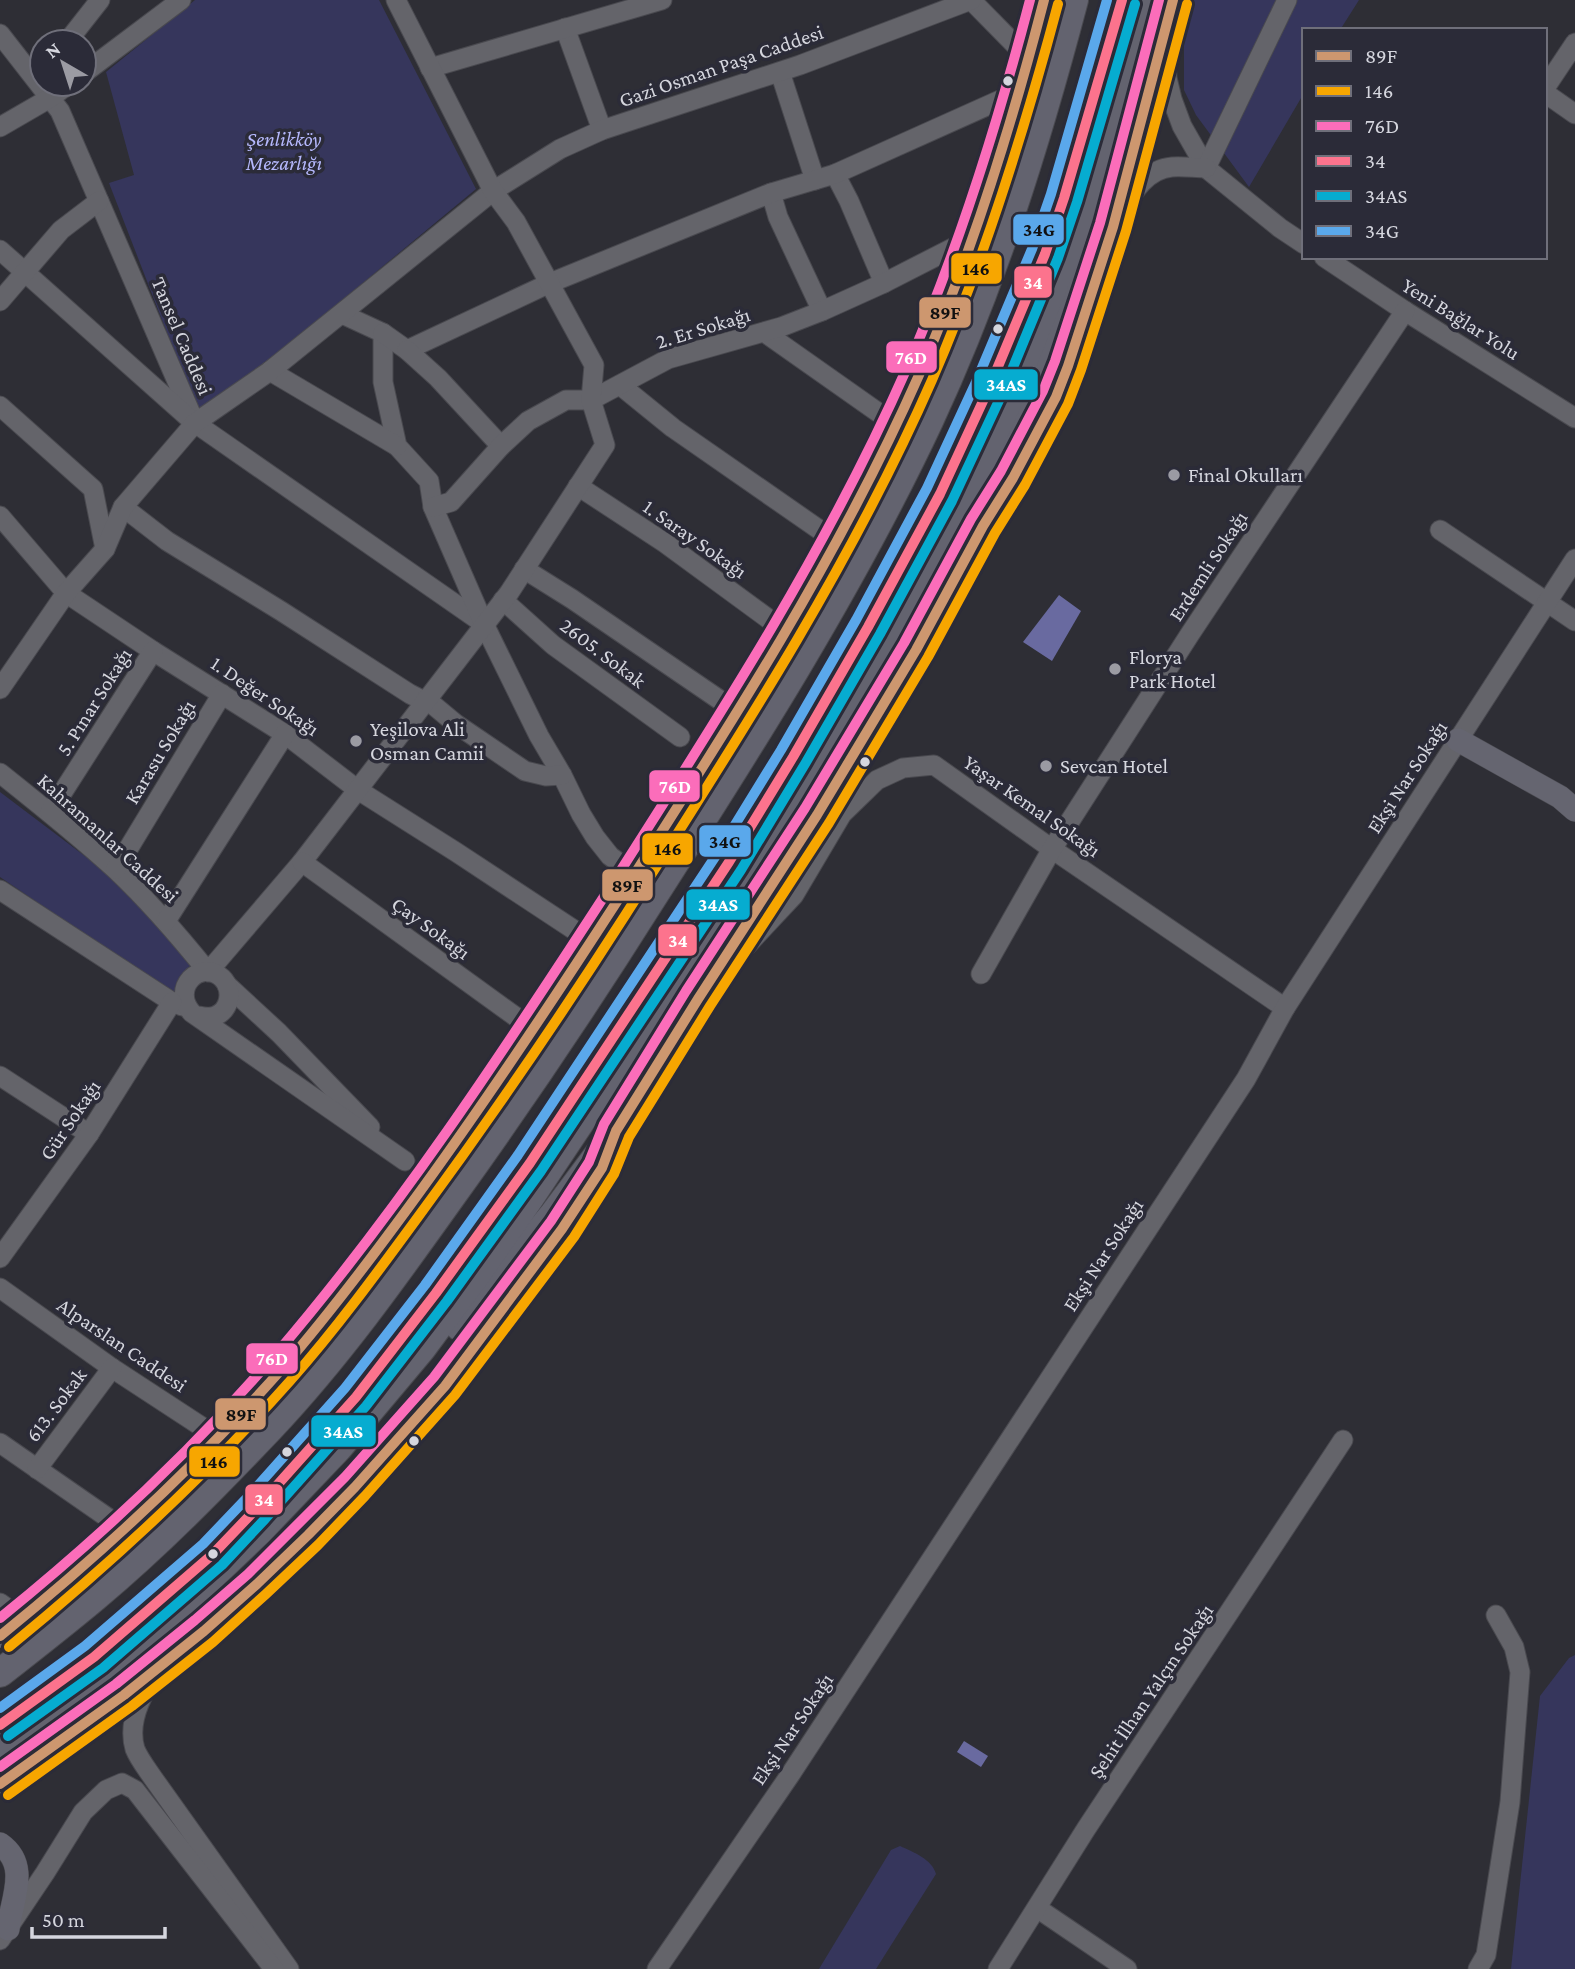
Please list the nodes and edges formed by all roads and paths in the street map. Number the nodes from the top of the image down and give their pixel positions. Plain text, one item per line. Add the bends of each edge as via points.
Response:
1 (100, 0) edge
2 (181, 0) edge
3 (662, 0) edge
4 (971, 0) edge
5 (1044, 0) edge
6 (1074, 0) edge
7 (1142, 0) edge
8 (1173, 0) edge
9 (1287, 0) edge
10 (402, 2) edge
11 (78, 28) edge
12 (565, 28) junction
13 (1165, 38) junction
14 (2, 39) edge
15 (1575, 43) edge
16 (1029, 59) junction
17 (98, 62) edge
18 (28, 66) edge
19 (430, 68) junction
20 (780, 72) junction
21 (1547, 88) edge
22 (1020, 91) junction
23 (1547, 93) edge
24 (50, 98) joint
25 (1575, 114) edge
26 (0, 127) edge
27 (602, 130) junction
28 (1096, 161) junction
29 (1206, 168) junction
30 (835, 174) junction
31 (815, 180) junction
32 (493, 191) junction
33 (771, 193) junction
34 (99, 201) junction
35 (1113, 227) junction
36 (974, 237) junction
37 (1302, 243) edge
38 (0, 250) edge
39 (1327, 259) edge
40 (25, 272) junction
41 (550, 283) junction
42 (884, 283) junction
43 (0, 301) edge
44 (822, 311) junction
45 (1405, 311) junction
46 (342, 314) junction
47 (764, 332) junction
48 (383, 333) junction
49 (407, 351) junction
50 (270, 370) junction
51 (620, 385) junction
52 (591, 400) junction
53 (0, 406) edge
54 (1575, 418) edge
55 (195, 423) junction
56 (896, 425) junction
57 (397, 446) junction
58 (501, 446) junction
59 (578, 486) junction
60 (123, 507) junction
61 (433, 507) junction
62 (2, 522) edge
63 (983, 527) junction
64 (1440, 530) dead end
65 (837, 541) junction
66 (105, 549) junction
67 (1575, 559) edge
68 (524, 569) junction
69 (66, 593) junction
70 (503, 600) junction
71 (1547, 603) junction
72 (1575, 621) edge
73 (484, 624) junction
74 (785, 631) junction
75 (153, 651) junction
76 (0, 689) edge
77 (222, 694) junction
78 (425, 700) junction
79 (736, 710) junction
80 (285, 734) junction
81 (680, 737) dead end
82 (1458, 740) junction
83 (0, 773) edge
84 (562, 775) junction
85 (358, 790) junction
86 (1575, 810) edge
87 (50, 812) junction
88 (1052, 849) junction
89 (302, 862) junction
90 (116, 869) junction
91 (634, 874) junction
92 (0, 890) edge
93 (166, 921) junction
94 (591, 941) junction
95 (208, 972) junction
96 (981, 974) dead end
97 (227, 985) junction
98 (698, 999) junction
99 (1285, 1008) junction
100 (186, 1009) junction
101 (534, 1030) junction
102 (0, 1076) edge
103 (616, 1131) junction
104 (89, 1134) junction
105 (405, 1161) junction
106 (428, 1181) junction
107 (0, 1258) edge
108 (0, 1288) edge
109 (112, 1368) junction
110 (219, 1438) junction
111 (1343, 1440) dead end
112 (0, 1443) edge
113 (37, 1469) junction
114 (318, 1470) junction
115 (124, 1529) junction
116 (0, 1603) edge
117 (1496, 1615) dead end
118 (22, 1619) junction
119 (0, 1636) edge
120 (163, 1664) junction
121 (0, 1673) edge
122 (0, 1748) edge
123 (0, 1784) edge
124 (0, 1844) edge
125 (1037, 1908) junction
126 (4, 1934) edge
127 (274, 1969) edge
128 (289, 1969) edge
129 (657, 1969) edge
130 (998, 1969) edge
131 (1127, 1969) edge
132 (1478, 1969) edge

1 - 11 street
2 - 17 street
3 - 12 street
4 - 16 street
4 - 20 street, Gazi Osman Paşa Caddesi
5 - 16 main road
6 - 121 highway via 994,261 953,366 895,492 788,680 622,945 530,1085 380,1297 305,1388 139,1558
7 - 28 highway
8 - 13 main road
9 - 29 street
10 - 19 street
12 - 19 street
12 - 27 street
13 - 29 street via 1172,99
13 - 35 main road
14 - 18 street, Tansel Caddesi
15 - 21 street
16 - 22 main road
19 - 32 street
20 - 27 street, Gazi Osman Paşa Caddesi
20 - 31 street
22 - 30 street
22 - 36 main road
23 - 25 street
24 - 26 street
24 - 34 street, Tansel Caddesi
27 - 32 street, Gazi Osman Paşa Caddesi via 560,149
28 - 63 highway via 1097,191 1086,250 1063,324
28 - 114 highway via 1064,261 1003,414 942,541 864,681 687,963 529,1199 422,1348
29 - 35 street via 1158,170 1142,181
29 - 37 street
30 - 31 street
30 - 42 street
31 - 33 street
32 - 41 street
32 - 46 street, Gazi Osman Paşa Caddesi
33 - 41 street
33 - 44 street
34 - 40 street via 61,230
34 - 55 street, Tansel Caddesi
35 - 63 main road via 1056,397
36 - 42 street, 2. Er Sokağı
36 - 56 main road
38 - 40 street
39 - 45 street, Yeni Bağlar Yolu
40 - 43 street
40 - 55 street
41 - 49 street
41 - 52 street via 594,365
42 - 44 street, 2. Er Sokağı
44 - 47 street, 2. Er Sokağı
45 - 54 street, Yeni Bağlar Yolu
45 - 88 street, Erdemli Sokağı
46 - 48 street
46 - 50 street, Gazi Osman Paşa Caddesi
47 - 51 street, 2. Er Sokağı via 668,359
47 - 56 street
48 - 49 street
48 - 57 street via 383,382
49 - 58 street via 438,377
50 - 55 street, Gazi Osman Paşa Caddesi
50 - 57 street
51 - 52 street, 2. Er Sokağı
51 - 65 street via 673,428
52 - 58 street, 2. Er Sokağı via 566,400 528,421
52 - 59 street via 605,445
53 - 66 street via 93,489
55 - 60 street
55 - 73 street, Tansel Caddesi
56 - 65 main road
57 - 61 street via 429,481
58 - 61 street, 2. Er Sokağı via 451,502
59 - 68 street
59 - 74 street, 1. Saray Sokağı
60 - 66 street
60 - 78 street via 167,541
61 - 73 street
62 - 69 street, 1. Değer Sokağı
63 - 98 main road via 848,763
64 - 71 street
65 - 74 main road
66 - 69 street
67 - 71 street, Ekşi Nar Sokağı
68 - 70 street
68 - 79 street
69 - 75 street, 1. Değer Sokağı
69 - 76 street
70 - 73 street
70 - 81 street, 2605. Sokak via 552,645
71 - 72 street
71 - 82 street, Ekşi Nar Sokağı
73 - 78 street
73 - 84 street
74 - 79 main road
75 - 77 street, 1. Değer Sokağı
75 - 87 street, 5. Pınar Sokağı
77 - 80 street, 1. Değer Sokağı
77 - 90 street, Karasu Sokağı
78 - 84 street via 525,771
78 - 85 street
79 - 91 main road
80 - 85 street, 1. Değer Sokağı
80 - 93 street
82 - 86 main road
82 - 99 street, Ekşi Nar Sokağı
83 - 87 street, Kahramanlar Caddesi
84 - 91 street via 595,837
85 - 89 street
85 - 94 street, 1. Değer Sokağı
87 - 90 street, Kahramanlar Caddesi
88 - 96 street, Erdemli Sokağı
88 - 98 street, Yaşar Kemal Sokağı via 934,765 903,768 877,780 842,814 794,895
88 - 99 street, Yaşar Kemal Sokağı
89 - 95 street
89 - 101 street, Çay Sokağı
90 - 93 street, Kahramanlar Caddesi
91 - 94 main road
92 - 100 street
93 - 95 street, Kahramanlar Caddesi
94 - 101 main road
95 - 97 street
95 - 100 street via 189,980 183,994
97 - 100 street via 229,1000 214,1016
97 - 105 street
98 - 103 main road
99 - 129 street, Ekşi Nar Sokağı via 1246,1079 790,1776
100 - 104 street, Gür Sokağı
100 - 105 street
101 - 106 main road
102 - 104 street
103 - 114 highway via 436,1357 377,1422
103 - 120 main road via 602,1168 562,1229 445,1386 308,1535
104 - 107 street, Gür Sokağı
105 - 106 street
106 - 110 main road via 319,1325
108 - 109 street, Alparslan Caddesi
109 - 110 street, Alparslan Caddesi
109 - 113 street, 613. Sokak
110 - 115 main road
111 - 125 street, Şehit İlhan Yalçın Sokağı
112 - 113 street
113 - 115 street
114 - 122 highway via 154,1631
115 - 118 main road
116 - 118 street
117 - 132 street via 1514,1647 1520,1672 1510,1802 1486,1955
118 - 119 main road
120 - 123 main road
120 - 128 street via 140,1702 132,1727 136,1750
124 - 126 main road via 17,1866
125 - 130 street, Şehit İlhan Yalçın Sokağı
125 - 131 street
126 - 127 street via 83,1812 106,1790 122,1783 135,1790

